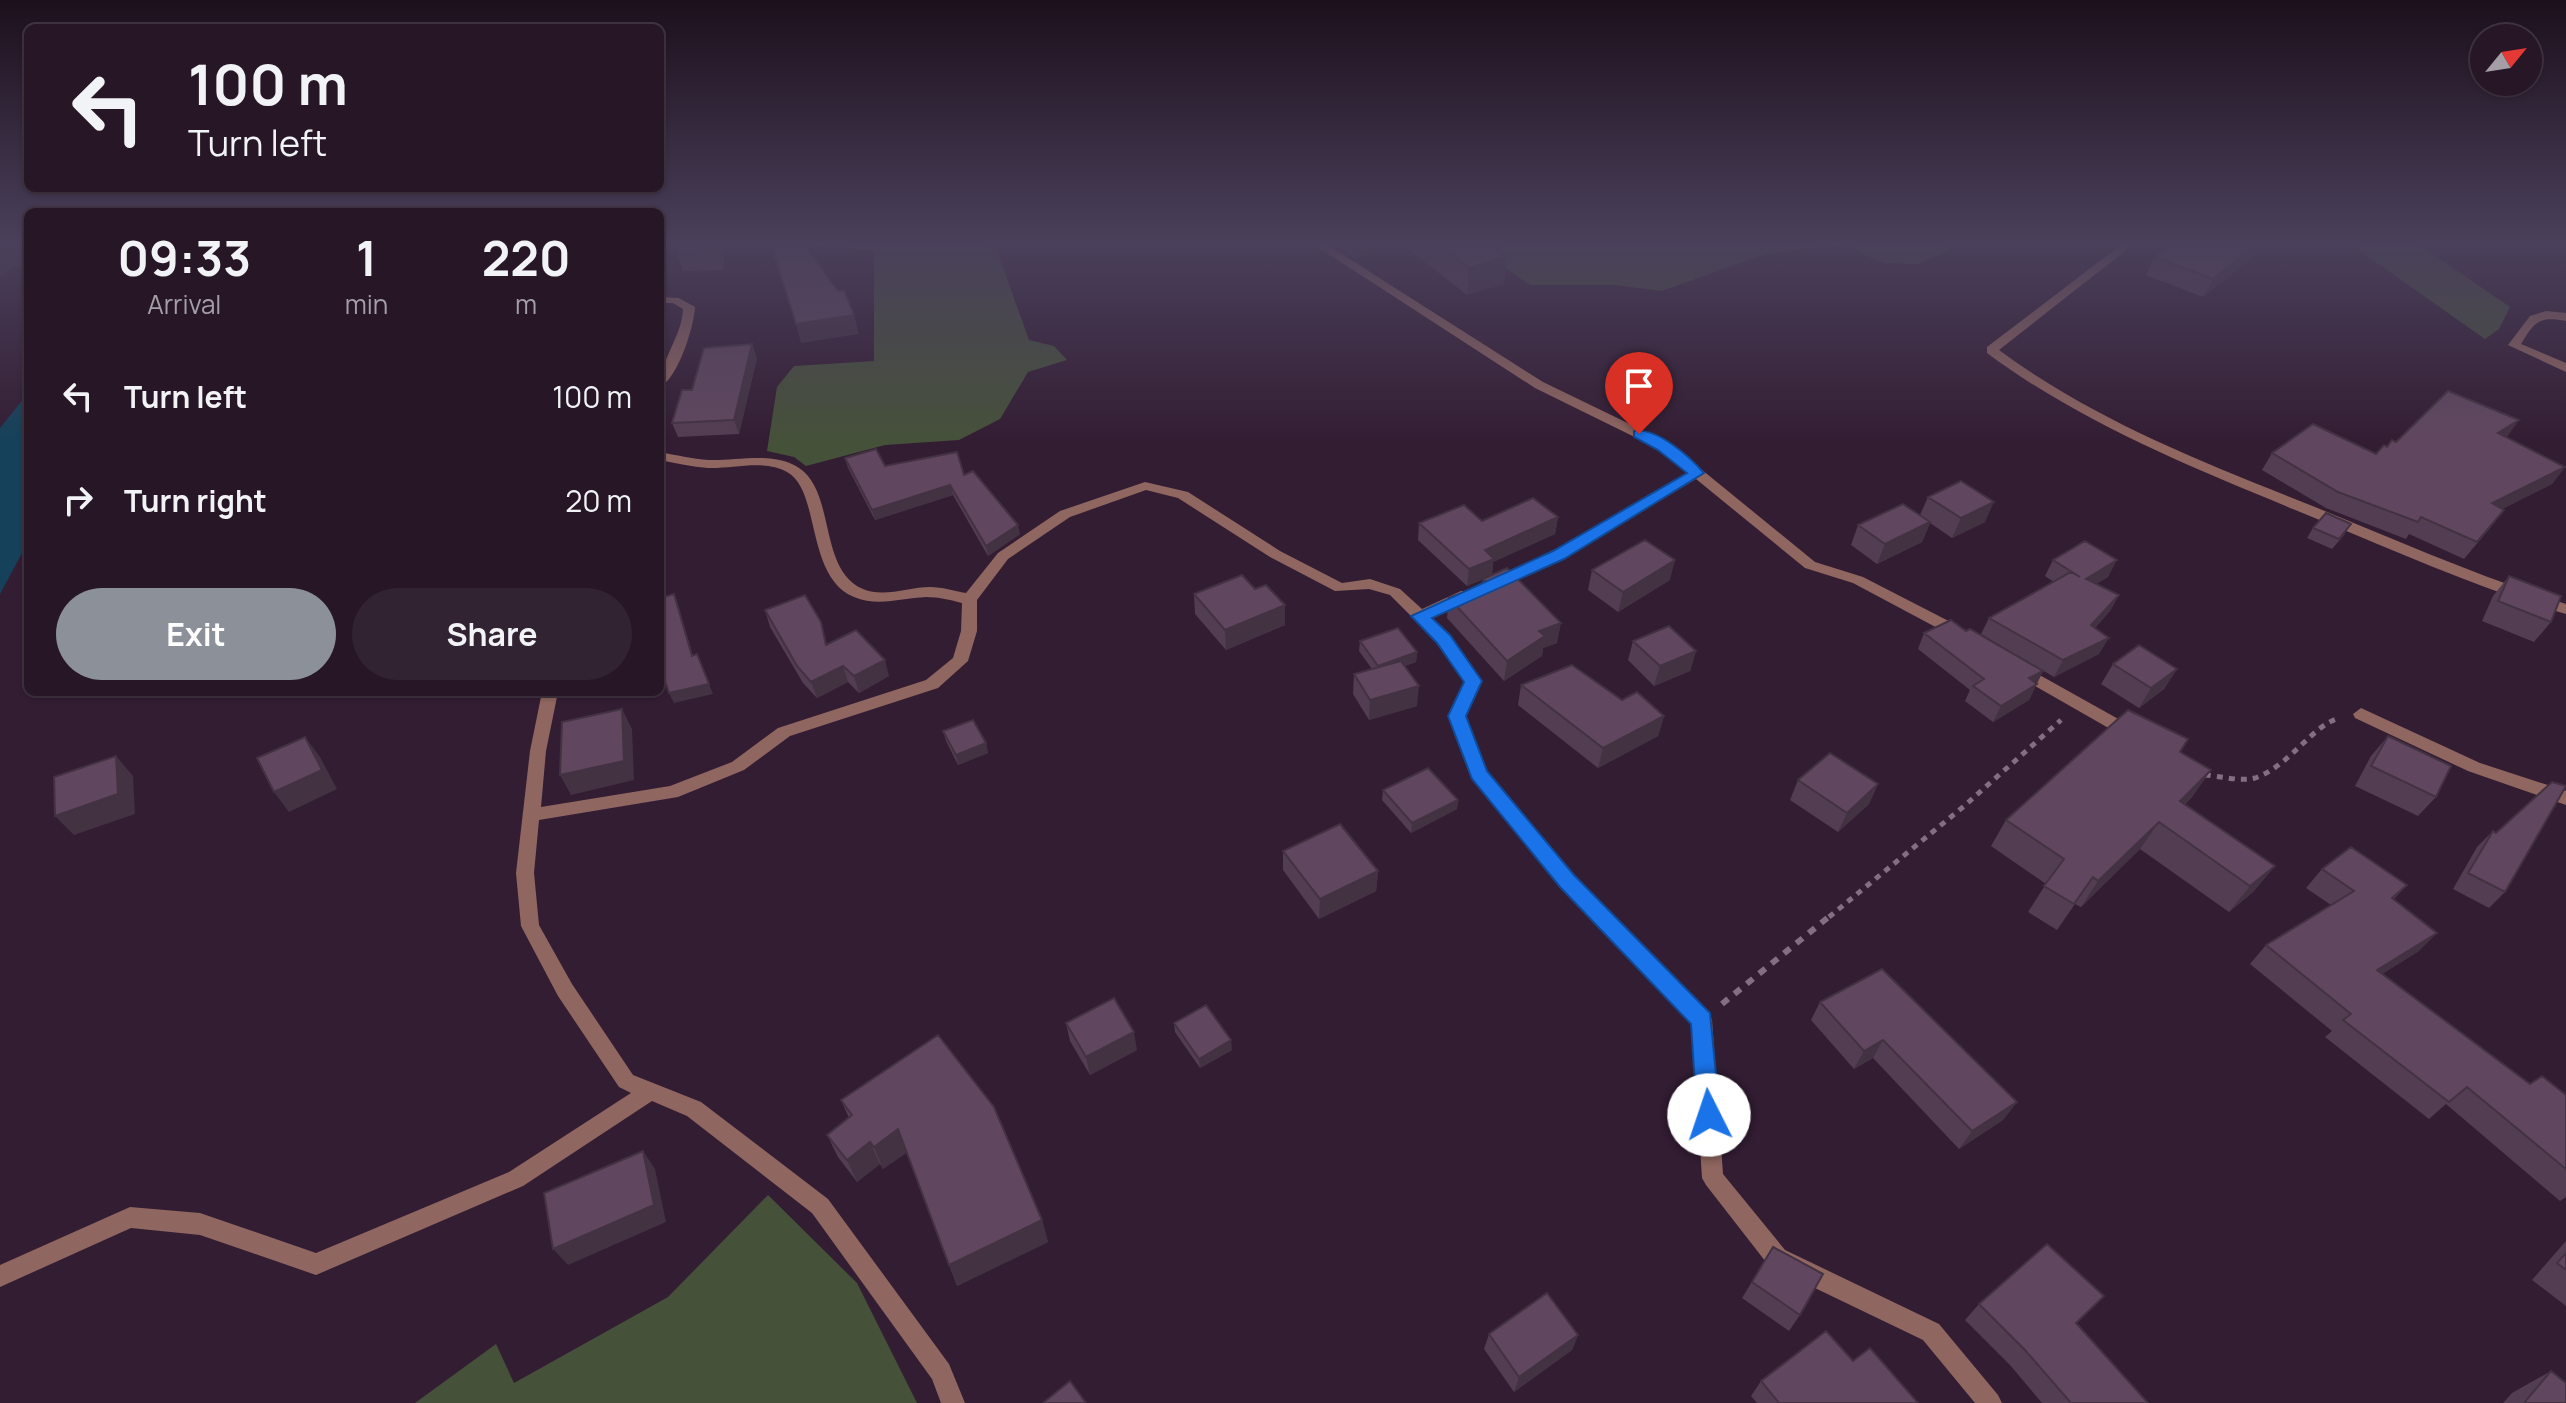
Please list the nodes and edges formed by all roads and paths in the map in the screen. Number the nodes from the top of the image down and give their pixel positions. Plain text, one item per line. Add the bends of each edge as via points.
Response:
1 (689, 309) edge
2 (1421, 309) edge
3 (2044, 309) edge
4 (2566, 317) edge
5 (2566, 368) edge
6 (664, 375) edge
7 (664, 457) edge
8 (1697, 473) junction
9 (970, 599) junction
10 (2566, 609) edge
11 (1420, 616) junction
12 (1979, 645) edge
13 (2003, 659) edge
14 (549, 696) edge
15 (2079, 704) junction
16 (2361, 714) joint
17 (2142, 739) edge
18 (2205, 775) edge
19 (2566, 798) edge
20 (532, 815) junction
21 (1702, 1020) junction
22 (651, 1091) junction
23 (0, 1276) edge
24 (953, 1403) edge
25 (1990, 1403) edge

1 - 6 street via 682,340
2 - 8 street via 1539,385 1664,446
3 - 10 street via 1991,350 2024,377 2175,455 2505,591
4 - 5 street via 2546,313 2531,318 2514,345
7 - 9 street via 708,464 774,462 797,471 809,486 816,524 836,572 854,591 883,598 929,592
8 - 11 street via 1559,555
8 - 12 street via 1810,565 1858,580
9 - 11 street via 1003,556 1065,514 1145,486 1183,495 1340,588 1370,584 1395,592
9 - 20 street via 969,631 960,661 932,684 784,732 738,766 672,792
11 - 21 street via 1473,681 1457,716 1478,774 1567,881
13 - 15 street
14 - 20 street
15 - 17 street
15 - 21 path via 1963,807
16 - 18 path via 2326,721 2295,755 2253,779
16 - 19 street via 2474,767
20 - 22 street via 525,873 530,926 626,1081
21 - 25 street via 1713,1178 1777,1258 1931,1332
22 - 23 street via 516,1179 316,1264 200,1224 130,1217
22 - 24 street via 694,1109 820,1206 941,1372

